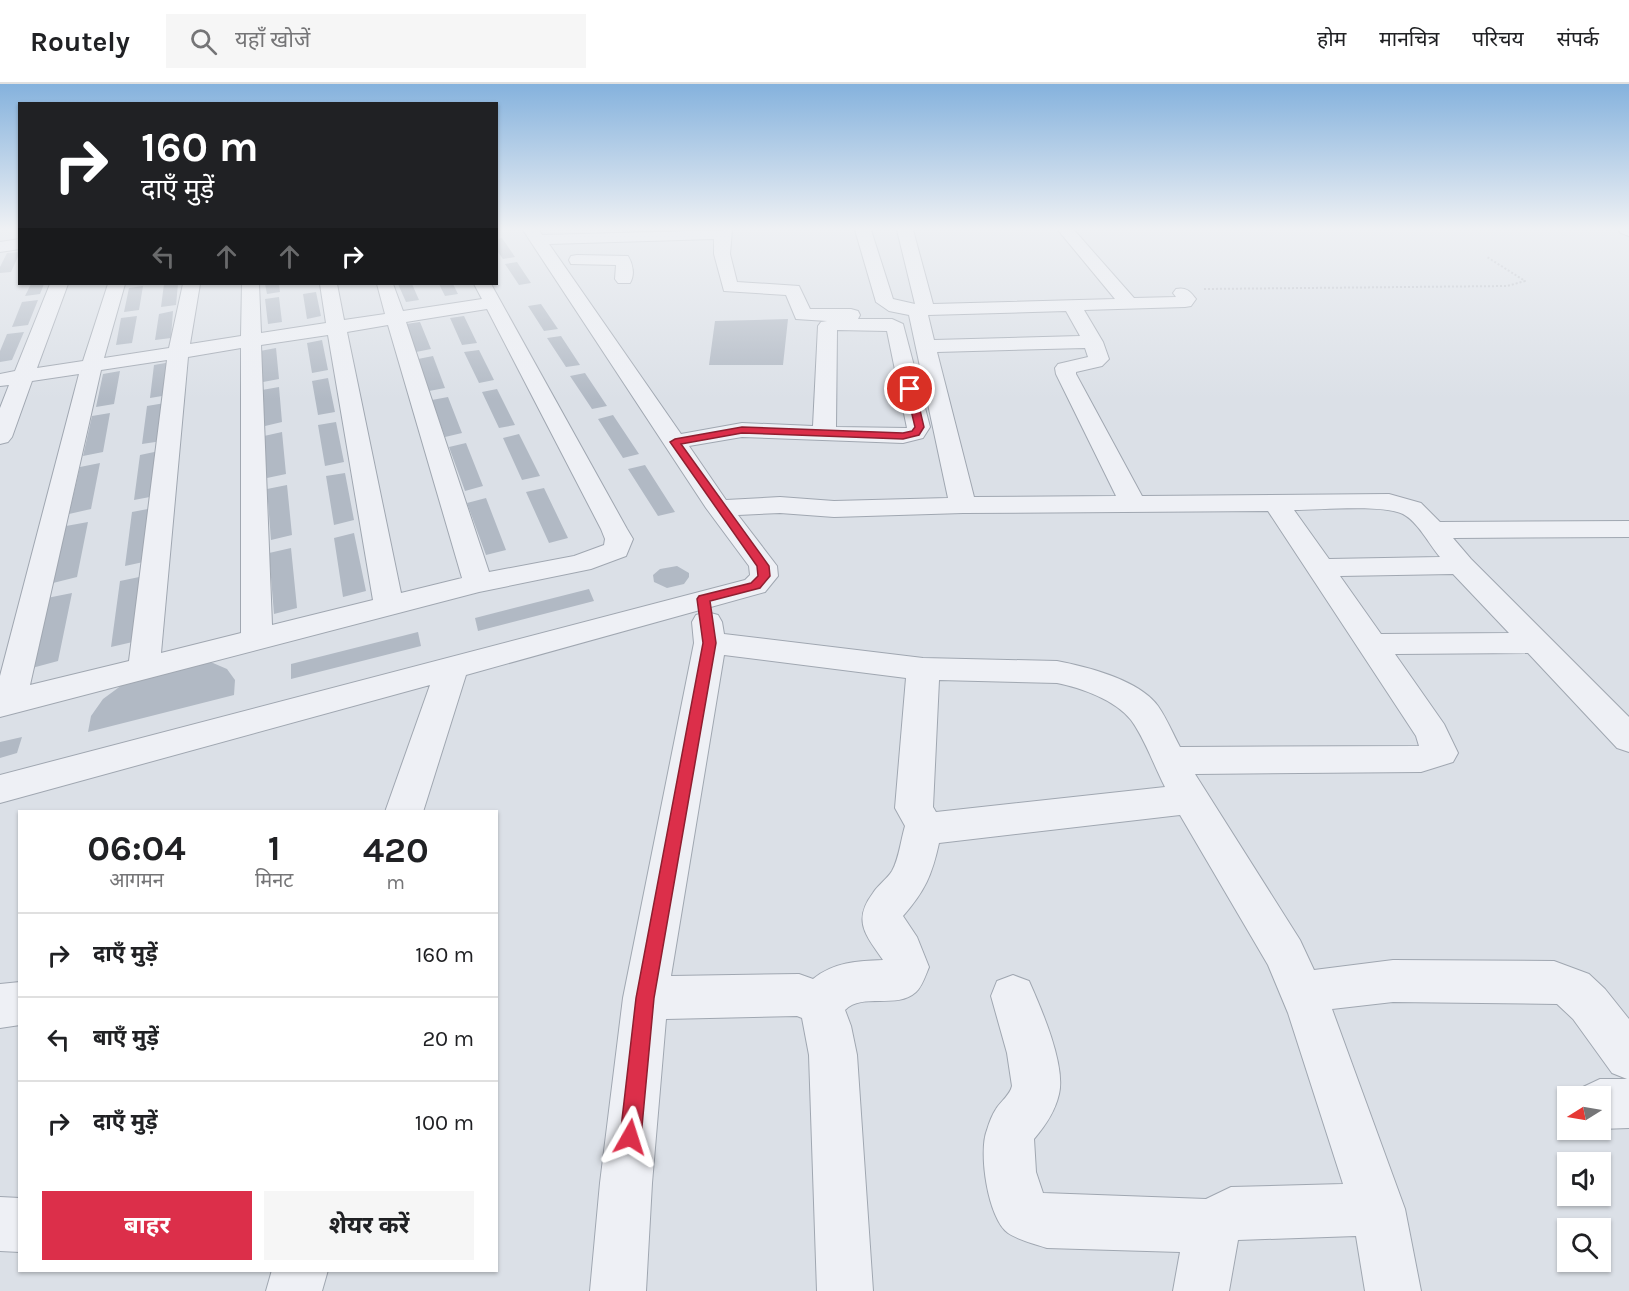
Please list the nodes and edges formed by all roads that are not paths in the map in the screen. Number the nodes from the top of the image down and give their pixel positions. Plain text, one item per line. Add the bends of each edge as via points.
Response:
1 (58, 286) edge
2 (115, 286) edge
3 (191, 286) edge
4 (250, 286) edge
5 (328, 286) edge
6 (385, 286) edge
7 (570, 286) edge
8 (730, 286) edge
9 (880, 286) edge
10 (915, 286) edge
11 (1114, 286) edge
12 (488, 293) edge
13 (1182, 293) road end
14 (1129, 304) junction
15 (1072, 305) junction
16 (919, 311) junction
17 (394, 318) junction
18 (336, 328) junction
19 (250, 342) junction
20 (1093, 342) junction
21 (927, 346) junction
22 (178, 353) junction
23 (92, 365) junction
24 (22, 377) junction
25 (0, 380) edge
26 (824, 433) junction
27 (0, 437) edge
28 (675, 442) junction
29 (1276, 503) junction
30 (1133, 504) junction
31 (963, 505) junction
32 (720, 508) junction
33 (1629, 529) edge
34 (1432, 530) junction
35 (1461, 565) junction
36 (1321, 568) junction
37 (478, 583) junction
38 (703, 599) junction
39 (389, 606) junction
40 (257, 639) junction
41 (710, 643) junction
42 (1535, 643) junction
43 (1374, 644) junction
44 (452, 667) junction
45 (144, 668) junction
46 (923, 669) junction
47 (5, 704) edge
48 (1629, 739) edge
49 (1170, 761) junction
50 (0, 789) edge
51 (1190, 799) junction
52 (405, 810) edge
53 (924, 825) junction
54 (1302, 992) junction
55 (1013, 996) dead end
56 (645, 998) junction
57 (18, 1003) edge
58 (820, 1004) junction
59 (0, 1006) edge
60 (1629, 1056) edge
61 (1629, 1103) edge
62 (1611, 1104) edge
63 (1378, 1209) junction
64 (0, 1224) edge
65 (18, 1225) edge
66 (1212, 1226) junction
67 (299, 1272) edge
68 (294, 1291) edge
69 (618, 1291) edge
70 (845, 1291) edge
71 (1201, 1291) edge
72 (1393, 1291) edge

1 - 24 street
2 - 23 street
3 - 22 street
4 - 19 street
5 - 18 street
6 - 17 street
7 - 28 street
8 - 16 street via 793,290 803,315
9 - 16 street via 885,302
10 - 16 street
11 - 14 street
12 - 17 street
12 - 37 street via 619,539 616,550 603,557
13 - 14 street via 1185,302
14 - 15 street
15 - 16 street
15 - 20 street
16 - 21 street
17 - 18 street
17 - 37 street
18 - 19 street
18 - 39 street
19 - 22 street
19 - 40 street
20 - 21 street
20 - 30 street via 1099,358 1065,368 1066,374
21 - 31 street
22 - 23 street
22 - 45 street
23 - 24 street
23 - 47 street
24 - 25 street
24 - 27 street
26 - 26 street via 903,436 920,427 892,325 828,326
26 - 28 street via 742,430
28 - 32 street
29 - 30 street
29 - 34 street via 1389,502 1412,509
29 - 36 street
30 - 31 street
31 - 32 street
32 - 38 street via 763,566 764,576 755,586
33 - 34 street
34 - 35 street
35 - 36 street
35 - 42 street
36 - 43 street
37 - 39 street
38 - 41 street
38 - 44 street
39 - 40 street
40 - 45 street
41 - 46 street
41 - 56 street
42 - 43 street
42 - 48 street
43 - 49 street via 1432,733 1440,753 1421,759
44 - 50 street
44 - 52 street
45 - 47 street
46 - 49 street via 1057,672 1078,676 1129,698 1144,714
46 - 53 street via 914,808
49 - 51 street
51 - 53 street via 940,828
51 - 54 street via 1285,954
53 - 58 street via 912,873 882,914 884,927 902,951 907,967 900,978 843,983
54 - 60 street via 1393,981 1554,982 1573,989 1589,1004
54 - 63 street
55 - 66 street via 1036,1087 1031,1106 1011,1130 1008,1148 1014,1194 1025,1212 1047,1221
56 - 58 street via 799,995
56 - 69 street
57 - 59 street
58 - 70 street via 833,1055
61 - 62 street
63 - 66 street via 1232,1214
63 - 72 street
64 - 65 street
66 - 71 street
67 - 68 street

